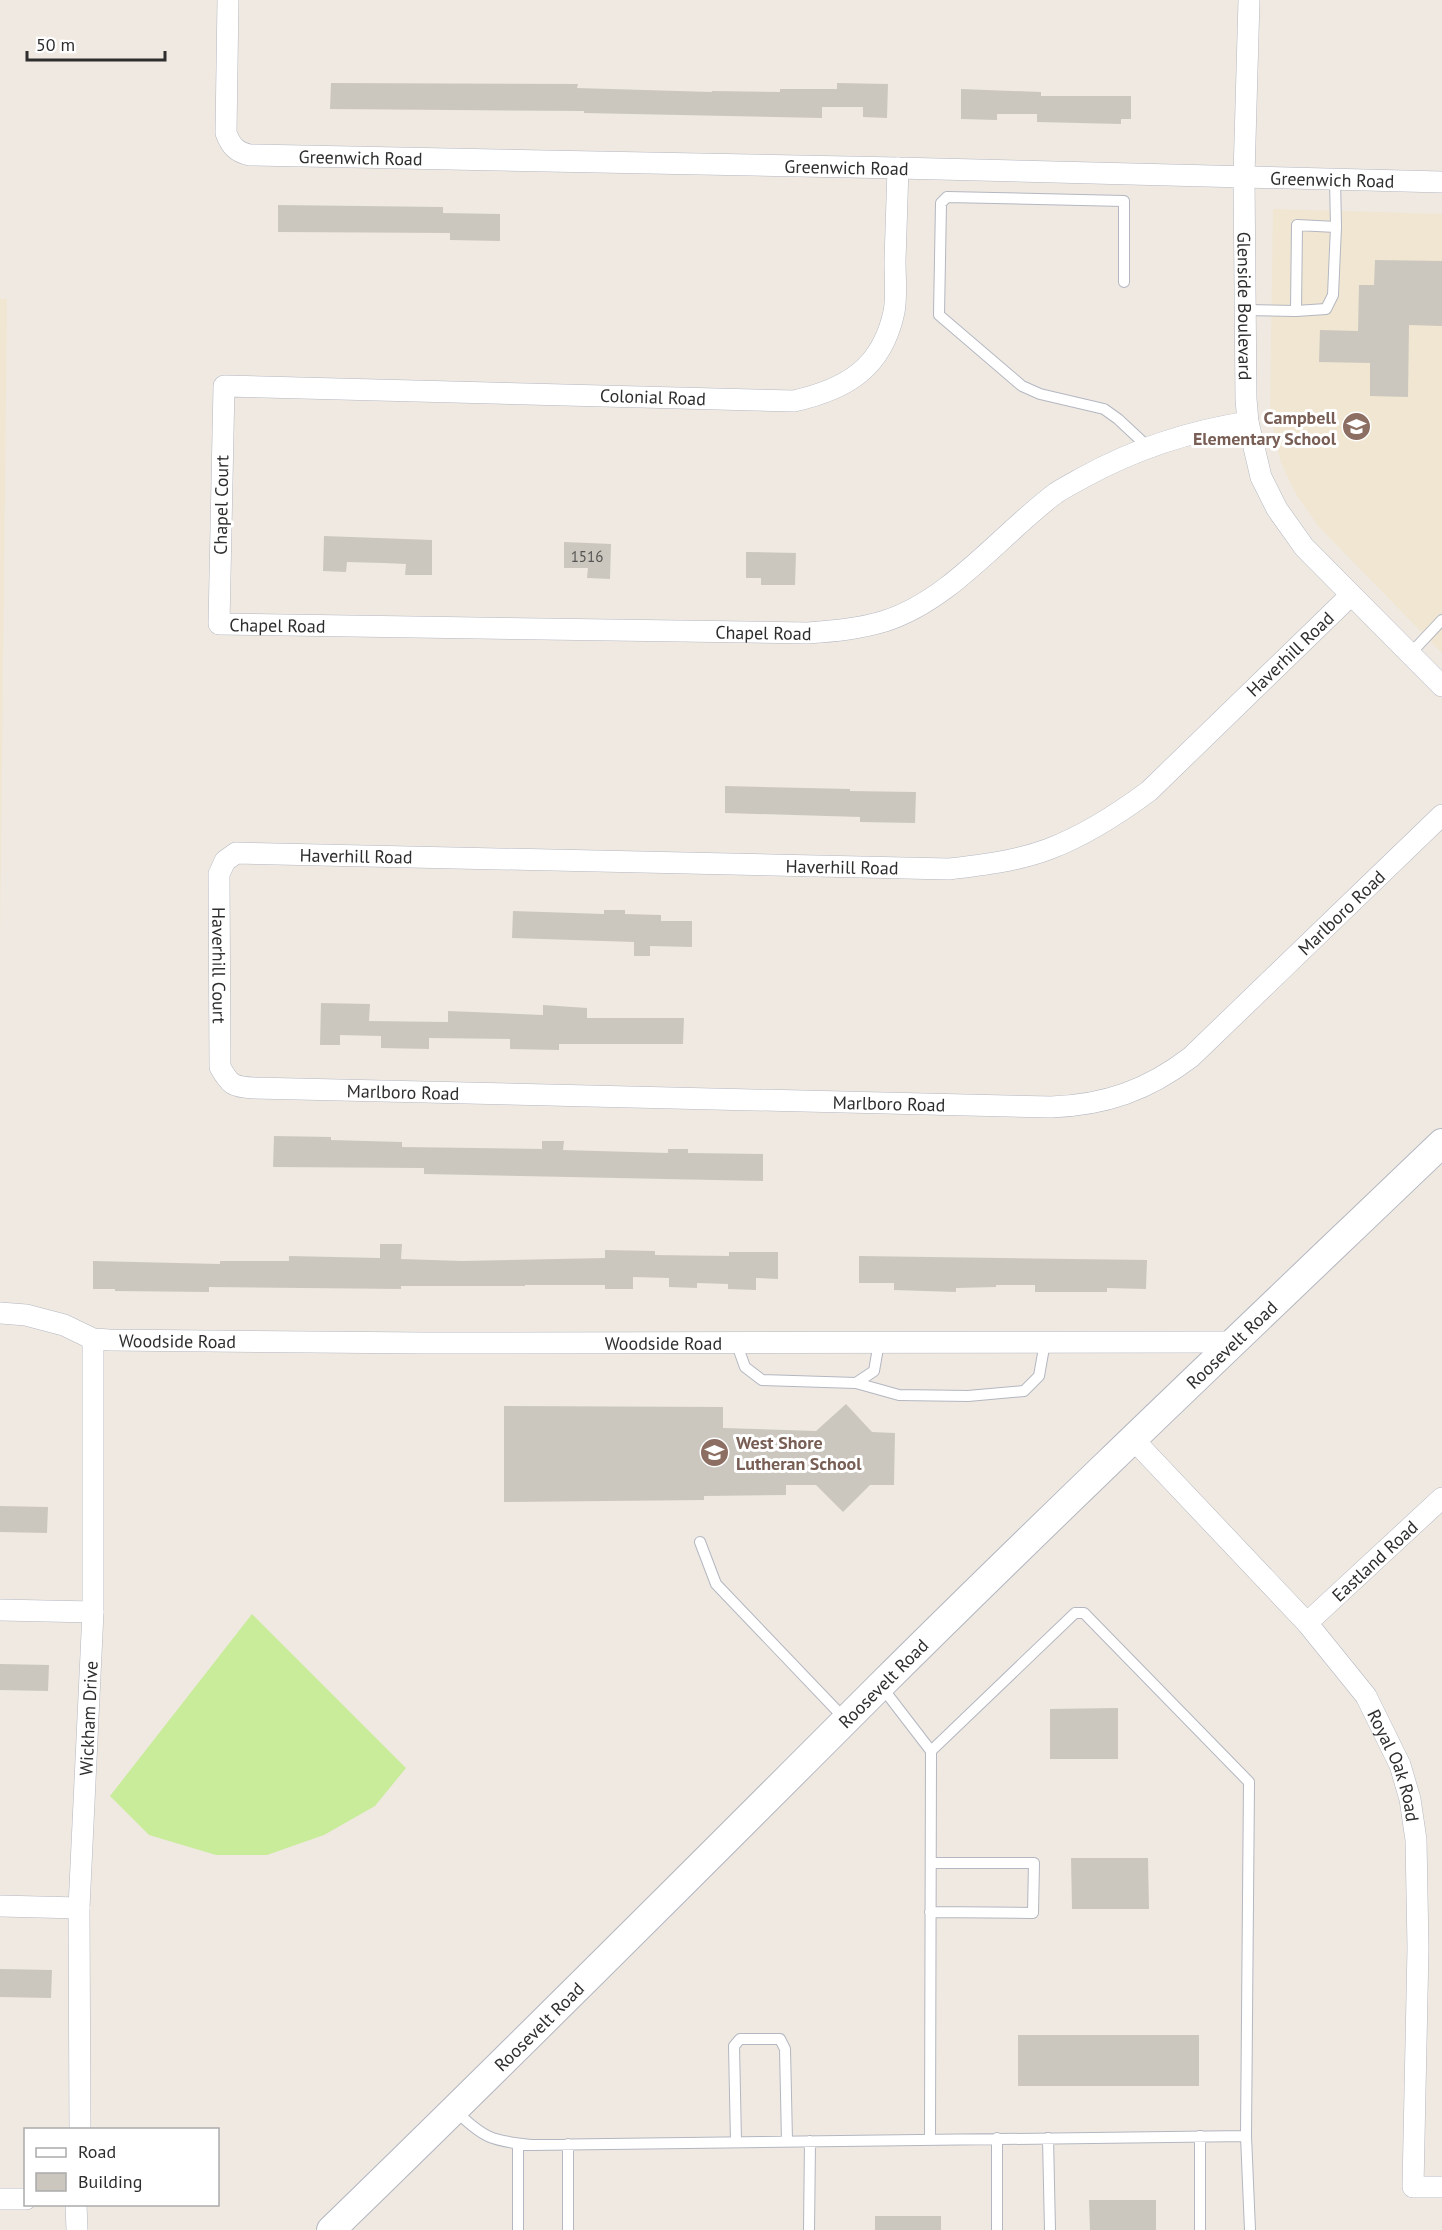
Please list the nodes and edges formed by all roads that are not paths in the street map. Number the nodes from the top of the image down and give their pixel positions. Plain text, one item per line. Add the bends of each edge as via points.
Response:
1 (228, 0) edge
2 (1249, 0) edge
3 (898, 168) junction
4 (1244, 176) junction
5 (1335, 178) junction
6 (1442, 182) edge
7 (1335, 227) junction
8 (1124, 282) dead end
9 (1245, 310) junction
10 (1296, 311) junction
11 (224, 386) joint
12 (1248, 422) junction
13 (1148, 447) junction
14 (1351, 595) junction
15 (1442, 620) edge
16 (219, 624) joint
17 (1410, 654) junction
18 (1442, 686) edge
19 (1442, 815) edge
20 (236, 853) joint
21 (229, 1082) joint
22 (1442, 1143) edge
23 (0, 1313) edge
24 (93, 1339) junction
25 (736, 1342) junction
26 (879, 1342) junction
27 (1045, 1342) junction
28 (1234, 1342) junction
29 (856, 1383) junction
30 (1132, 1438) junction
31 (1442, 1498) edge
32 (700, 1542) dead end
33 (0, 1610) edge
34 (93, 1612) junction
35 (1307, 1623) junction
36 (881, 1685) junction
37 (846, 1720) junction
38 (931, 1751) junction
39 (931, 1863) junction
40 (0, 1906) edge
41 (79, 1908) junction
42 (930, 1912) junction
43 (455, 2110) junction
44 (80, 2128) edge
45 (1200, 2136) junction
46 (1246, 2136) junction
47 (997, 2138) junction
48 (1048, 2138) junction
49 (930, 2139) junction
50 (810, 2140) junction
51 (788, 2141) junction
52 (736, 2142) junction
53 (518, 2144) junction
54 (568, 2144) junction
55 (1442, 2187) edge
56 (0, 2199) edge
57 (24, 2199) edge
58 (76, 2206) edge
59 (77, 2230) edge
60 (331, 2230) edge
61 (518, 2230) edge
62 (568, 2230) edge
63 (809, 2230) edge
64 (997, 2230) edge
65 (1050, 2230) edge
66 (1200, 2230) edge
67 (1250, 2230) edge

1 - 3 street, Greenwich Road via 226,133 236,150 250,155
2 - 4 street, Glenside Boulevard
3 - 4 street, Greenwich Road
3 - 11 street, Colonial Road via 894,310 887,333 879,353 865,370 820,395 794,401
4 - 5 street, Greenwich Road
4 - 9 street, Glenside Boulevard
5 - 6 street, Greenwich Road
5 - 7 lane
7 - 10 lane via 1330,303 1326,309
7 - 10 lane via 1297,225
8 - 13 lane via 1124,201 947,197 941,203 939,315 1022,386 1104,409
9 - 10 lane
9 - 12 street, Glenside Boulevard
11 - 16 street, Chapel Court
12 - 13 street, Chapel Road
12 - 14 street, Glenside Boulevard via 1261,477 1277,509 1304,547
13 - 16 street, Chapel Road via 1058,492 950,586 926,601 887,620 851,630 799,633
14 - 17 street, Glenside Boulevard
14 - 20 street, Haverhill Road via 1149,791 1079,836 1018,858 949,869
15 - 17 lane
17 - 18 street, Glenside Boulevard
19 - 21 street, Marlboro Road via 1191,1057 1169,1074 1106,1100 1051,1107 254,1088
20 - 21 street, Haverhill Court via 225,861 219,874 220,1067
22 - 28 street, Roosevelt Road
23 - 24 street via 64,1325
24 - 25 street, Woodside Road
24 - 34 street, Wickham Drive
25 - 26 street, Woodside Road
25 - 29 lane via 745,1366 762,1380
26 - 27 street, Woodside Road
26 - 29 lane via 874,1371
27 - 28 street, Woodside Road
27 - 29 lane via 1039,1376 1024,1391 968,1396 899,1395
28 - 30 street, Roosevelt Road
30 - 35 street, Royal Oak Road
30 - 36 street, Roosevelt Road
31 - 35 street, Eastland Road
32 - 37 lane via 716,1584
33 - 34 street
34 - 41 street, Wickham Drive
35 - 55 street, Royal Oak Road via 1366,1696 1400,1765 1410,1799 1416,1840 1418,1948 1413,2187
36 - 37 street, Roosevelt Road
36 - 38 lane
37 - 43 street, Roosevelt Road
38 - 39 lane
38 - 46 lane via 1076,1613 1084,1613 1249,1782
39 - 42 lane
39 - 42 lane via 1034,1863 1033,1913
40 - 41 street
41 - 44 street, Wickham Drive
42 - 49 lane
43 - 53 lane via 477,2132 499,2142
43 - 60 street, Roosevelt Road
45 - 46 lane
45 - 48 lane
45 - 66 lane
46 - 67 lane
47 - 48 lane
47 - 49 lane
47 - 64 lane
48 - 65 lane
49 - 50 lane
50 - 51 lane
50 - 63 lane
51 - 52 lane
51 - 52 lane via 785,2049 780,2038 740,2039 734,2046
52 - 54 lane
53 - 54 lane
53 - 61 lane
54 - 62 lane
56 - 57 street
58 - 59 street

